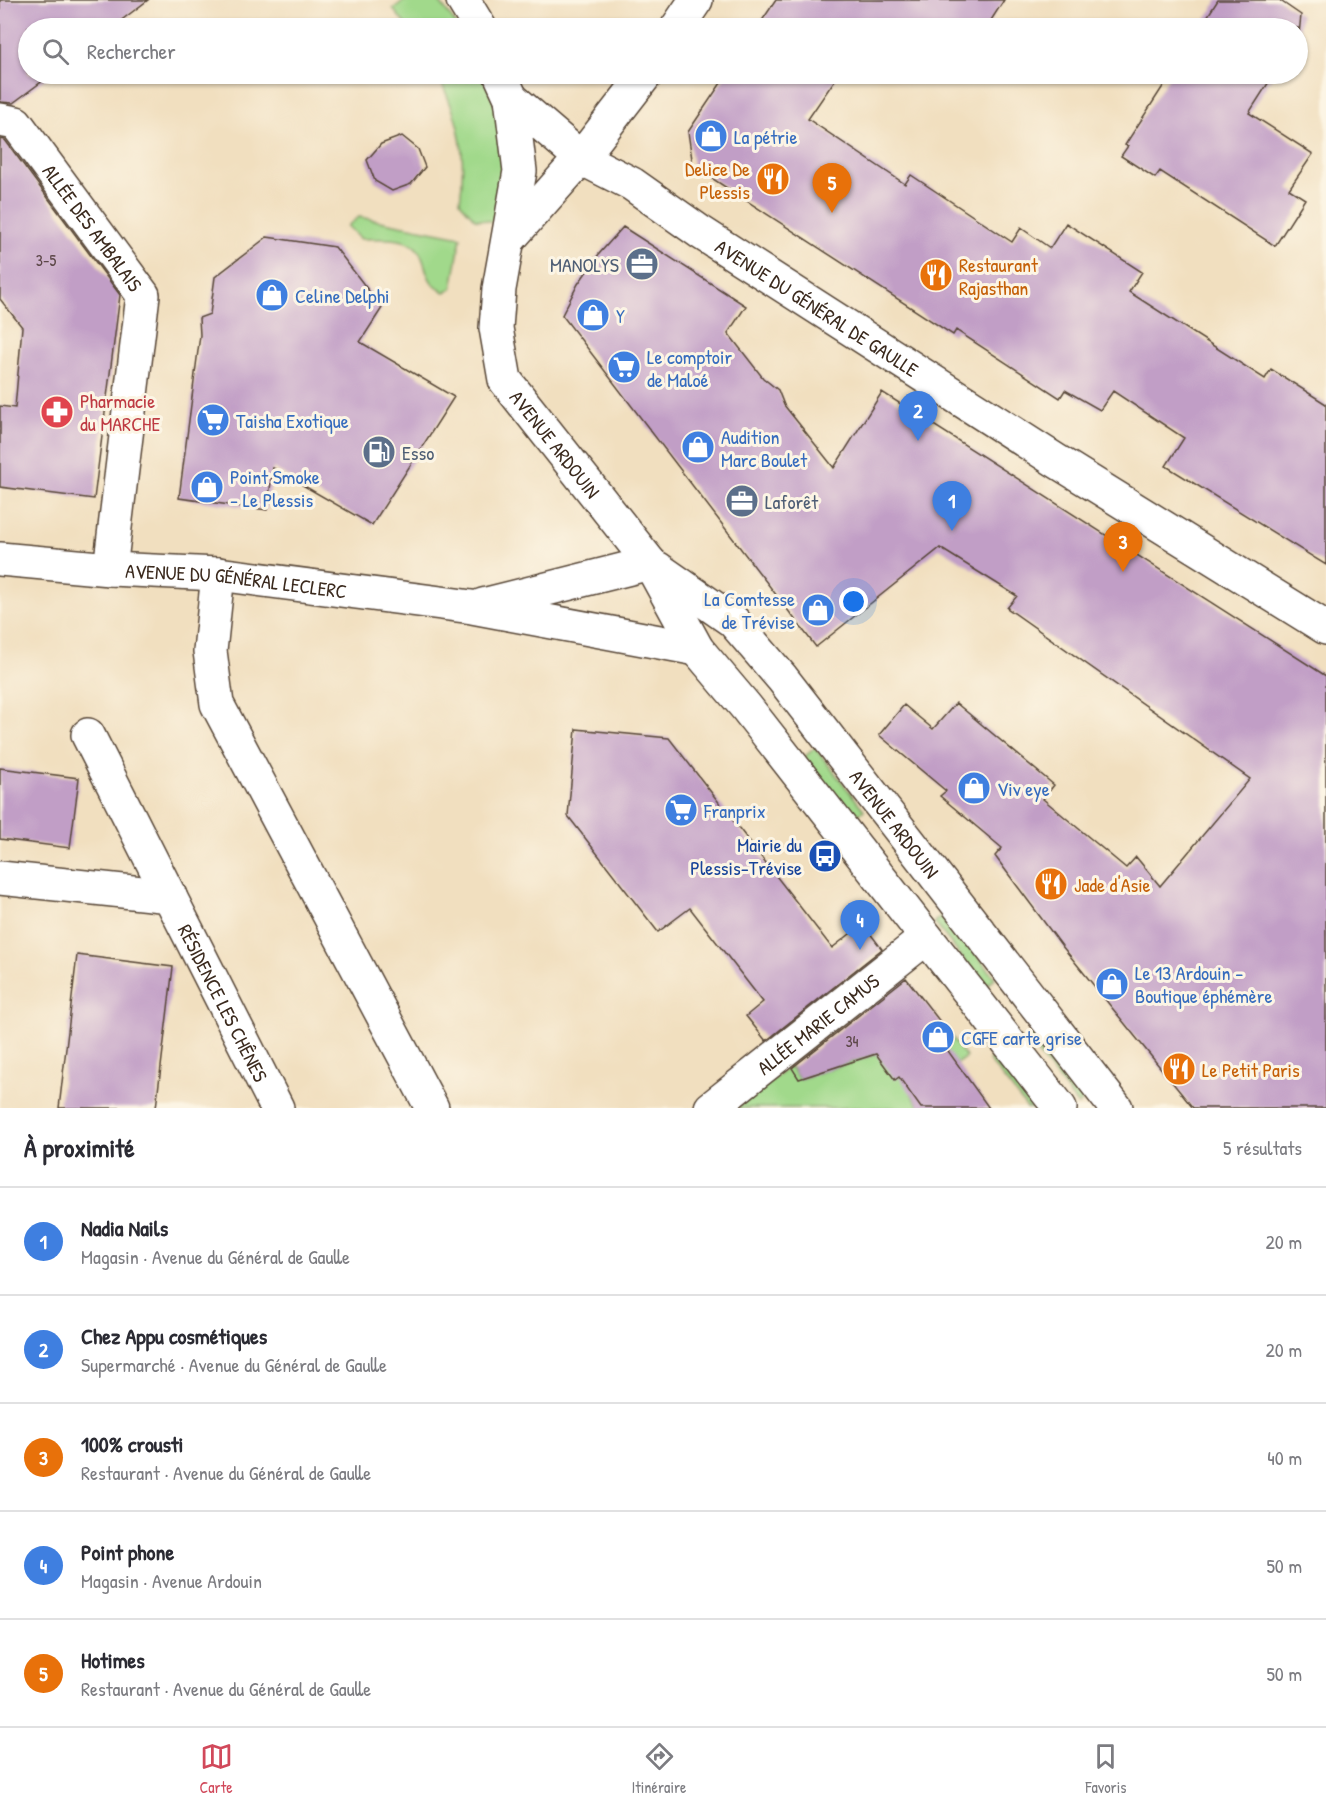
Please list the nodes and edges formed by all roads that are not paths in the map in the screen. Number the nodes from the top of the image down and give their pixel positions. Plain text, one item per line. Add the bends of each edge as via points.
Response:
1 (463, 0) edge
2 (696, 0) edge
3 (474, 18) edge
4 (683, 18) edge
5 (638, 84) edge
6 (506, 86) edge
7 (0, 120) edge
8 (581, 158) junction
9 (510, 238) junction
10 (0, 559) edge
11 (650, 563) junction
12 (110, 569) junction
13 (218, 574) junction
14 (472, 607) junction
15 (1326, 628) edge
16 (697, 649) junction
17 (88, 735) dead end
18 (0, 878) edge
19 (170, 896) junction
20 (926, 938) junction
21 (277, 1108) edge
22 (432, 1108) edge
23 (711, 1108) edge
24 (1060, 1108) edge
25 (1116, 1108) edge

1 - 3 street
2 - 4 street
5 - 8 street
6 - 8 street, AVENUE ARDOUIN
6 - 9 street, AVENUE ARDOUIN via 520,171
7 - 12 street, ALLÉE DES AMBALAIS via 16,123 143,294
8 - 9 street, AVENUE ARDOUIN
8 - 15 street, AVENUE DU GÉNÉRAL DE GAULLE via 632,184 1045,454
9 - 11 street, AVENUE ARDOUIN via 499,289 496,328 505,380
10 - 12 street, AVENUE DU GÉNÉRAL LECLERC
11 - 14 street, AVENUE DU GÉNÉRAL LECLERC
11 - 16 street, AVENUE ARDOUIN
11 - 25 street, AVENUE ARDOUIN via 733,621 782,678
12 - 13 street, AVENUE DU GÉNÉRAL LECLERC
13 - 14 street, AVENUE DU GÉNÉRAL LECLERC
13 - 22 street via 210,651 217,704
14 - 16 street, AVENUE DU GÉNÉRAL LECLERC
16 - 20 street, AVENUE ARDOUIN
17 - 19 street, RÉSIDENCE LES CHÊNES
18 - 19 street
19 - 21 street, RÉSIDENCE LES CHÊNES
20 - 23 street, ALLÉE MARIE CAMUS
20 - 24 street, AVENUE ARDOUIN

